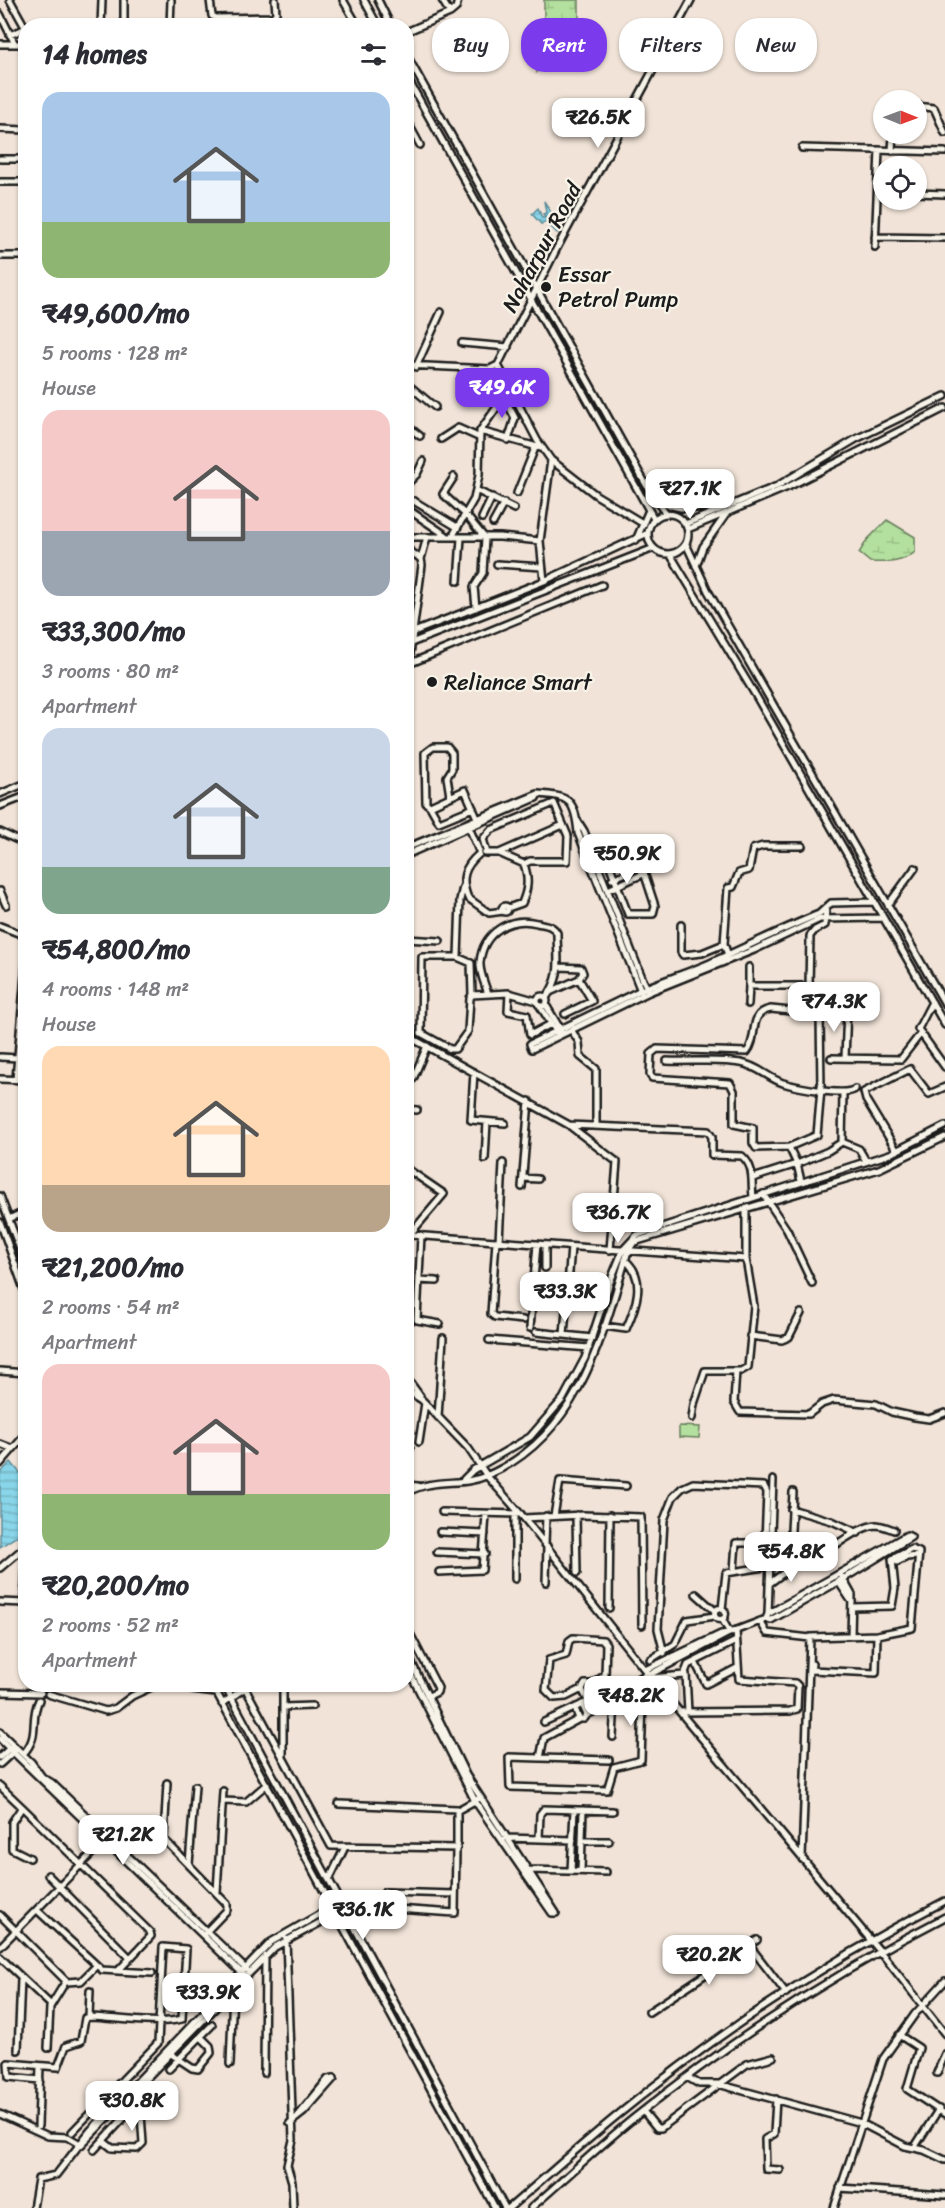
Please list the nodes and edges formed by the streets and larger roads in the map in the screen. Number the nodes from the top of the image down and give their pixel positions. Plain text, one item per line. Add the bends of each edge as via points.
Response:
1 (10, 0) edge
2 (102, 0) edge
3 (124, 0) edge
4 (171, 0) edge
5 (210, 0) edge
6 (275, 0) edge
7 (343, 0) edge
8 (364, 0) edge
9 (378, 0) edge
10 (442, 0) edge
11 (458, 0) edge
12 (691, 0) edge
13 (450, 13) junction
14 (0, 14) edge
15 (20, 18) edge
16 (101, 18) edge
17 (124, 18) edge
18 (170, 18) edge
19 (353, 18) edge
20 (374, 18) edge
21 (387, 18) edge
22 (414, 29) edge
23 (18, 31) edge
24 (10, 35) junction
25 (0, 44) edge
26 (15, 44) joint
27 (414, 68) edge
28 (414, 90) edge
29 (927, 107) edge
30 (0, 129) edge
31 (18, 130) edge
32 (945, 133) edge
33 (414, 134) edge
34 (892, 144) edge
35 (420, 145) dead end
36 (802, 148) dead end
37 (879, 150) junction
38 (892, 151) junction
39 (945, 152) edge
40 (879, 156) edge
41 (0, 159) edge
42 (18, 159) edge
43 (0, 182) edge
44 (18, 182) edge
45 (927, 193) edge
46 (945, 194) edge
47 (878, 210) edge
48 (875, 237) junction
49 (945, 238) edge
50 (875, 247) dead end
51 (0, 256) edge
52 (18, 256) edge
53 (538, 290) junction
54 (531, 302) junction
55 (441, 312) dead end
56 (462, 343) dead end
57 (508, 346) junction
58 (498, 365) junction
59 (416, 367) joint
60 (414, 390) edge
61 (510, 390) junction
62 (504, 398) junction
63 (944, 401) edge
64 (435, 407) dead end
65 (414, 431) edge
66 (479, 434) junction
67 (420, 436) dead end
68 (441, 439) dead end
69 (507, 440) junction
70 (538, 448) junction
71 (423, 460) dead end
72 (551, 460) junction
73 (414, 477) edge
74 (454, 477) dead end
75 (476, 490) junction
76 (517, 492) dead end
77 (492, 497) junction
78 (414, 501) dead end
79 (504, 503) junction
80 (658, 503) junction
81 (514, 509) dead end
82 (649, 510) junction
83 (726, 510) junction
84 (414, 513) edge
85 (465, 514) junction
86 (666, 514) junction
87 (482, 518) dead end
88 (654, 519) junction
89 (493, 522) dead end
90 (644, 524) junction
91 (687, 526) junction
92 (457, 527) junction
93 (648, 533) junction
94 (414, 537) edge
95 (427, 537) junction
96 (450, 537) junction
97 (461, 537) junction
98 (485, 538) junction
99 (636, 540) junction
100 (540, 541) junction
101 (686, 544) junction
102 (654, 548) junction
103 (414, 554) edge
104 (670, 554) junction
105 (421, 560) junction
106 (497, 564) dead end
107 (696, 566) junction
108 (542, 567) junction
109 (458, 581) dead end
110 (544, 581) junction
111 (602, 585) dead end
112 (476, 608) junction
113 (414, 610) edge
114 (414, 632) edge
115 (414, 643) edge
116 (414, 662) edge
117 (18, 786) edge
118 (0, 794) edge
119 (537, 794) junction
120 (450, 796) junction
121 (18, 799) edge
122 (0, 805) edge
123 (430, 806) junction
124 (473, 808) junction
125 (477, 818) junction
126 (577, 819) junction
127 (470, 824) junction
128 (563, 825) junction
129 (846, 829) junction
130 (0, 832) edge
131 (836, 836) junction
132 (18, 840) edge
133 (414, 845) edge
134 (802, 846) dead end
135 (414, 851) edge
136 (482, 852) junction
137 (499, 853) junction
138 (524, 864) junction
139 (641, 867) junction
140 (915, 868) dead end
141 (643, 874) junction
142 (614, 879) junction
143 (605, 883) junction
144 (616, 886) junction
145 (463, 887) junction
146 (608, 890) junction
147 (0, 891) edge
148 (875, 902) junction
149 (6, 905) dead end
150 (888, 905) junction
151 (826, 908) junction
152 (506, 910) junction
153 (827, 918) junction
154 (883, 918) junction
155 (511, 923) junction
156 (681, 925) dead end
157 (0, 926) edge
158 (18, 933) edge
159 (414, 939) edge
160 (440, 941) dead end
161 (721, 945) junction
162 (728, 955) junction
163 (457, 957) junction
164 (721, 958) junction
165 (715, 963) junction
166 (560, 967) junction
167 (749, 967) dead end
168 (579, 979) junction
169 (749, 986) junction
170 (645, 991) junction
171 (550, 992) junction
172 (509, 993) junction
173 (488, 994) junction
174 (472, 996) junction
175 (932, 1002) junction
176 (541, 1004) junction
177 (747, 1004) dead end
178 (945, 1004) edge
179 (847, 1009) dead end
180 (565, 1014) dead end
181 (551, 1024) junction
182 (945, 1025) edge
183 (573, 1030) junction
184 (921, 1033) junction
185 (560, 1034) junction
186 (414, 1039) edge
187 (427, 1046) junction
188 (0, 1057) edge
189 (18, 1058) joint
190 (831, 1058) dead end
191 (845, 1058) junction
192 (667, 1062) dead end
193 (945, 1066) edge
194 (474, 1072) junction
195 (414, 1077) edge
196 (16, 1079) joint
197 (2, 1080) edge
198 (945, 1087) edge
199 (821, 1089) junction
200 (855, 1089) dead end
201 (843, 1093) junction
202 (529, 1101) junction
203 (414, 1110) edge
204 (417, 1110) dead end
205 (487, 1122) junction
206 (506, 1123) dead end
207 (596, 1123) dead end
208 (569, 1125) junction
209 (945, 1126) edge
210 (945, 1137) edge
211 (842, 1142) junction
212 (789, 1147) junction
213 (897, 1151) junction
214 (485, 1159) dead end
215 (866, 1161) junction
216 (502, 1163) dead end
217 (797, 1164) junction
218 (414, 1173) edge
219 (523, 1178) junction
220 (753, 1178) junction
221 (538, 1179) dead end
222 (801, 1181) junction
223 (522, 1187) dead end
224 (763, 1194) junction
225 (0, 1196) edge
226 (753, 1197) junction
227 (769, 1203) junction
228 (746, 1209) junction
229 (18, 1215) edge
230 (9, 1219) junction
231 (0, 1222) edge
232 (414, 1231) edge
233 (421, 1235) junction
234 (414, 1236) edge
235 (497, 1241) junction
236 (18, 1243) edge
237 (537, 1244) junction
238 (545, 1245) junction
239 (571, 1247) junction
240 (610, 1250) junction
241 (626, 1251) junction
242 (746, 1259) junction
243 (625, 1260) junction
244 (545, 1268) dead end
245 (18, 1273) edge
246 (419, 1280) junction
247 (437, 1281) dead end
248 (812, 1283) dead end
249 (533, 1289) junction
250 (567, 1292) junction
251 (801, 1313) dead end
252 (523, 1320) dead end
253 (440, 1324) dead end
254 (604, 1326) junction
255 (530, 1328) dead end
256 (536, 1332) dead end
257 (564, 1335) junction
258 (750, 1336) junction
259 (443, 1338) dead end
260 (592, 1338) junction
261 (489, 1340) dead end
262 (589, 1348) junction
263 (0, 1371) edge
264 (736, 1371) junction
265 (18, 1372) edge
266 (414, 1388) edge
267 (414, 1395) edge
268 (424, 1401) junction
269 (945, 1413) edge
270 (438, 1417) junction
271 (692, 1418) dead end
272 (419, 1442) dead end
273 (18, 1443) edge
274 (0, 1444) edge
275 (13, 1449) junction
276 (0, 1464) edge
277 (481, 1467) junction
278 (487, 1476) junction
279 (465, 1479) junction
280 (773, 1480) dead end
281 (414, 1486) edge
282 (418, 1486) junction
283 (626, 1486) dead end
284 (414, 1488) edge
285 (793, 1492) dead end
286 (791, 1509) junction
287 (442, 1512) dead end
288 (486, 1515) junction
289 (520, 1515) junction
290 (576, 1515) junction
291 (610, 1515) junction
292 (546, 1516) junction
293 (554, 1516) junction
294 (894, 1530) dead end
295 (440, 1532) dead end
296 (858, 1533) junction
297 (485, 1534) junction
298 (766, 1543) junction
299 (546, 1545) junction
300 (437, 1552) dead end
301 (18, 1553) edge
302 (484, 1554) junction
303 (918, 1556) junction
304 (897, 1562) dead end
305 (790, 1566) junction
306 (0, 1568) edge
307 (734, 1570) junction
308 (439, 1572) dead end
309 (577, 1573) dead end
310 (839, 1578) junction
311 (515, 1579) dead end
312 (546, 1582) dead end
313 (770, 1583) junction
314 (696, 1594) dead end
315 (0, 1602) edge
316 (18, 1603) edge
317 (852, 1605) junction
318 (609, 1608) dead end
319 (722, 1609) junction
320 (715, 1614) junction
321 (765, 1618) junction
322 (722, 1619) junction
323 (642, 1625) dead end
324 (732, 1632) junction
325 (877, 1635) junction
326 (851, 1636) junction
327 (812, 1637) junction
328 (736, 1641) junction
329 (414, 1642) edge
330 (664, 1653) junction
331 (650, 1660) dead end
332 (695, 1662) junction
333 (737, 1668) junction
334 (414, 1669) edge
335 (648, 1674) junction
336 (686, 1674) junction
337 (414, 1677) edge
338 (591, 1684) junction
339 (582, 1689) junction
340 (0, 1692) edge
341 (143, 1692) edge
342 (208, 1692) edge
343 (228, 1692) edge
344 (237, 1692) edge
345 (247, 1692) edge
346 (283, 1692) edge
347 (216, 1693) joint
348 (43, 1696) junction
349 (231, 1697) junction
350 (597, 1697) junction
351 (428, 1699) junction
352 (615, 1701) junction
353 (585, 1703) junction
354 (222, 1704) junction
355 (312, 1706) dead end
356 (284, 1707) junction
357 (575, 1708) junction
358 (680, 1712) junction
359 (688, 1712) junction
360 (587, 1715) junction
361 (579, 1719) junction
362 (544, 1722) dead end
363 (0, 1732) edge
364 (613, 1737) dead end
365 (0, 1739) edge
366 (13, 1748) junction
367 (23, 1754) junction
368 (0, 1757) edge
369 (541, 1758) junction
370 (283, 1760) junction
371 (609, 1760) dead end
372 (0, 1764) edge
373 (43, 1779) junction
374 (167, 1783) dead end
375 (267, 1784) junction
376 (0, 1786) edge
377 (195, 1786) dead end
378 (223, 1791) dead end
379 (478, 1800) junction
380 (223, 1802) junction
381 (339, 1804) dead end
382 (22, 1807) junction
383 (458, 1810) junction
384 (574, 1810) junction
385 (583, 1810) junction
386 (614, 1811) dead end
387 (151, 1826) dead end
388 (107, 1838) junction
389 (164, 1838) junction
390 (504, 1838) junction
391 (539, 1839) junction
392 (573, 1840) junction
393 (582, 1841) junction
394 (609, 1841) dead end
395 (345, 1847) junction
396 (456, 1849) junction
397 (30, 1858) dead end
398 (801, 1859) junction
399 (189, 1864) junction
400 (81, 1865) junction
401 (523, 1870) junction
402 (531, 1870) junction
403 (572, 1871) junction
404 (581, 1871) junction
405 (606, 1872) dead end
406 (48, 1875) dead end
407 (329, 1880) junction
408 (59, 1887) junction
409 (217, 1892) junction
410 (385, 1893) dead end
411 (455, 1894) junction
412 (945, 1901) edge
413 (343, 1906) junction
414 (331, 1907) junction
415 (37, 1910) junction
416 (335, 1914) junction
417 (0, 1915) edge
418 (945, 1917) edge
419 (16, 1931) junction
420 (205, 1934) junction
421 (286, 1936) junction
422 (870, 1939) junction
423 (757, 1940) dead end
424 (749, 1945) junction
425 (0, 1947) edge
426 (879, 1950) junction
427 (265, 1956) junction
428 (0, 1958) edge
429 (130, 1958) junction
430 (95, 1967) junction
431 (118, 1971) junction
432 (245, 1972) junction
433 (152, 1973) dead end
434 (21, 1979) junction
435 (945, 1981) edge
436 (67, 1982) junction
437 (232, 1990) junction
438 (90, 1991) dead end
439 (786, 1993) junction
440 (51, 2005) junction
441 (923, 2005) junction
442 (649, 2012) dead end
443 (89, 2017) junction
444 (161, 2020) junction
445 (212, 2025) dead end
446 (945, 2034) edge
447 (899, 2035) junction
448 (201, 2037) junction
449 (48, 2048) dead end
450 (18, 2049) dead end
451 (171, 2054) junction
452 (945, 2054) edge
453 (773, 2057) dead end
454 (178, 2059) junction
455 (230, 2064) dead end
456 (40, 2066) junction
457 (154, 2068) junction
458 (169, 2069) dead end
459 (264, 2073) dead end
460 (937, 2073) dead end
461 (687, 2077) junction
462 (40, 2079) junction
463 (718, 2084) junction
464 (110, 2091) junction
465 (147, 2093) dead end
466 (776, 2099) junction
467 (122, 2102) junction
468 (945, 2104) edge
469 (132, 2109) junction
470 (643, 2111) junction
471 (942, 2111) edge
472 (0, 2114) edge
473 (298, 2116) junction
474 (290, 2123) junction
475 (861, 2123) junction
476 (38, 2126) dead end
477 (72, 2132) dead end
478 (103, 2141) junction
479 (80, 2145) junction
480 (914, 2148) junction
481 (94, 2150) dead end
482 (945, 2160) edge
483 (780, 2170) dead end
484 (840, 2188) junction
485 (945, 2195) edge
486 (33, 2206) edge
487 (27, 2208) edge
488 (293, 2208) edge
489 (495, 2208) edge
490 (507, 2208) edge
491 (531, 2208) edge
492 (834, 2208) edge

1 - 15 street
2 - 16 street
3 - 17 street
4 - 18 street
5 - 6 street via 212,16 216,18 273,17
7 - 19 street
8 - 20 street
9 - 21 street
10 - 13 street
11 - 13 street
12 - 53 street, Naharpur Road
13 - 22 street
14 - 24 street
23 - 24 street
24 - 26 street
25 - 26 street
27 - 53 street
28 - 54 street
29 - 32 street via 934,108
30 - 31 street
33 - 35 street
34 - 38 street
36 - 37 street
37 - 38 street
37 - 40 street
38 - 39 street
41 - 42 street
43 - 44 street
45 - 46 street
47 - 48 street
48 - 49 street
48 - 50 street
51 - 52 street
53 - 54 street, Naharpur Road
53 - 80 street
54 - 57 street, Naharpur Road
54 - 82 street
55 - 59 street
56 - 57 street
57 - 58 street, Naharpur Road
58 - 59 street via 490,369
58 - 61 street
60 - 64 street
61 - 62 street
61 - 70 street
62 - 66 street
62 - 69 street via 515,418
63 - 83 street via 856,439 777,486
63 - 83 street via 788,487
65 - 67 street
66 - 68 street via 458,428
66 - 69 street
66 - 75 street
69 - 70 street
70 - 72 street
70 - 76 street
71 - 73 street
72 - 90 street via 596,495
72 - 100 street
74 - 85 street via 443,494
75 - 77 street
75 - 85 street
77 - 79 street
77 - 87 street
78 - 92 street
79 - 81 street
79 - 89 street
80 - 83 street
80 - 86 street
82 - 88 street
82 - 90 street
83 - 91 street
83 - 107 street
84 - 96 street
85 - 92 street
85 - 98 street
86 - 88 street
86 - 91 street via 676,515
88 - 93 street
90 - 99 street
91 - 101 street
92 - 96 street
93 - 99 street
93 - 102 street
94 - 95 street
95 - 96 street
95 - 105 street
96 - 97 street
97 - 98 street
97 - 109 street
98 - 100 street
98 - 112 street via 483,573 474,587
99 - 110 street
100 - 108 street
101 - 104 street
101 - 107 street
102 - 104 street
102 - 115 street
103 - 105 street
104 - 131 street
105 - 113 street
106 - 108 street
107 - 129 street
108 - 110 street
110 - 112 street
111 - 116 street
112 - 114 street
117 - 118 street
119 - 125 street
119 - 126 street via 567,799
119 - 127 street via 536,798
120 - 123 street
120 - 123 street via 447,777 452,769 452,753 447,747 433,747 425,753 425,795
120 - 124 street via 465,790
121 - 122 street
123 - 124 street via 439,822
124 - 125 street
125 - 127 street
126 - 143 street
126 - 170 street via 578,833
127 - 133 street
127 - 135 street
127 - 136 street
128 - 136 street via 554,803 490,830 483,839
128 - 137 street
128 - 138 street via 567,861
129 - 131 street
129 - 150 street
130 - 132 street
131 - 148 street
134 - 161 street via 753,849 749,870 739,873 733,887 728,888
136 - 137 street
136 - 145 street via 465,869
137 - 138 street
138 - 152 street via 526,895 522,903
139 - 141 street
139 - 142 street
139 - 142 street via 632,842 603,840
140 - 150 street
141 - 144 street
141 - 144 street via 655,906 653,914 628,914
142 - 143 street
142 - 144 street
143 - 146 street
144 - 146 street
145 - 152 street via 477,907 489,913
145 - 163 street
146 - 170 street
147 - 149 street
148 - 151 street via 834,903
148 - 154 street
150 - 178 street
151 - 153 street
151 - 162 street
152 - 155 street
153 - 154 street
153 - 165 street
153 - 169 street via 825,925 810,936 809,986
154 - 175 street
155 - 166 street via 524,920 555,930
155 - 173 street via 495,931 482,952 480,964
156 - 161 street via 682,954
157 - 158 street
159 - 160 street
161 - 162 street
161 - 164 street
162 - 164 street
163 - 174 street via 471,963
163 - 174 street via 422,957 421,1033 455,1049 468,1031
164 - 165 street
165 - 170 street
166 - 168 street via 580,968 583,974
166 - 171 street
167 - 169 street
168 - 171 street
168 - 180 street via 592,1000
169 - 177 street
170 - 183 street
170 - 185 street
171 - 176 street via 546,998 541,996
172 - 173 street
172 - 176 street
172 - 181 street via 508,1011 527,1015 530,1035
173 - 174 street
175 - 182 street
175 - 184 street via 918,1029
176 - 181 street
176 - 185 street
179 - 191 street
181 - 185 street
183 - 185 street
183 - 207 street via 580,1056 596,1069
184 - 191 street via 900,1059
184 - 193 street
186 - 187 street
187 - 194 street
187 - 195 street
188 - 189 street
189 - 196 street
190 - 191 street
192 - 199 street via 741,1063 763,1070 781,1082
194 - 202 street
194 - 205 street via 471,1118
196 - 197 street
198 - 213 street via 929,1094 910,1069 864,1092
199 - 201 street
199 - 212 street via 817,1135
199 - 212 street via 820,1014 763,1011 756,1017 747,1052 657,1049 651,1054 652,1078 730,1083 734,1091 734,1124 753,1128 754,1147
200 - 201 street
201 - 211 street
202 - 208 street
202 - 219 street
203 - 204 street
205 - 206 street
205 - 214 street
208 - 220 street via 705,1130 712,1137 712,1155 744,1156
208 - 240 street via 617,1162
209 - 213 street
210 - 227 street via 879,1169
211 - 215 street via 859,1149
211 - 217 street
212 - 217 street
213 - 215 street
215 - 222 street
216 - 235 street
217 - 220 street
217 - 222 street
218 - 232 street via 444,1194
219 - 221 street
219 - 223 street
220 - 226 street
222 - 224 street
224 - 226 street
224 - 227 street
225 - 230 street
226 - 241 street via 649,1229 637,1235
227 - 228 street
227 - 248 street via 787,1230
228 - 241 street via 648,1236
228 - 242 street
229 - 230 street
230 - 236 street
231 - 245 street
233 - 234 street
233 - 235 street
233 - 246 street
235 - 237 street
235 - 252 street via 491,1314
237 - 238 street
237 - 249 street
238 - 239 street
238 - 244 street
239 - 240 street
239 - 250 street
240 - 241 street
241 - 242 street
241 - 243 street
241 - 260 street via 610,1282
242 - 258 street via 754,1306
243 - 254 street
243 - 254 street via 639,1278 634,1308 626,1329
246 - 247 street
246 - 253 street via 417,1320
249 - 250 street
249 - 255 street
250 - 257 street
251 - 258 street via 789,1337 782,1340
254 - 278 street via 586,1376 548,1434 525,1454
256 - 257 street
257 - 260 street
258 - 264 street via 748,1367
259 - 270 street
260 - 262 street
261 - 262 street
262 - 277 street via 571,1386 536,1431
263 - 265 street
264 - 269 street via 734,1402 740,1412 809,1414 834,1400 876,1404 915,1418 929,1419
264 - 271 street via 705,1371
266 - 268 street
267 - 268 street
268 - 270 street
268 - 272 street
270 - 277 street
273 - 275 street
274 - 275 street
275 - 276 street
277 - 278 street
277 - 279 street
278 - 279 street
278 - 289 street
279 - 282 street
280 - 313 street
281 - 282 street
282 - 284 street
283 - 293 street via 560,1481
285 - 286 street
286 - 296 street
286 - 305 street
287 - 288 street
288 - 289 street
288 - 297 street
289 - 292 street
289 - 299 street
289 - 311 street
290 - 291 street
290 - 293 street
290 - 309 street
291 - 318 street
291 - 323 street via 638,1515 643,1520
292 - 293 street
292 - 299 street
294 - 296 street via 874,1525
295 - 297 street
296 - 305 street via 803,1565
297 - 302 street
298 - 307 street via 763,1569
298 - 307 street via 736,1543
298 - 330 street via 764,1486 693,1483 673,1497 664,1520 660,1549 658,1634
299 - 312 street
299 - 335 street
300 - 302 street
301 - 306 street
302 - 308 street via 480,1572
303 - 304 street
303 - 317 street via 918,1551 912,1550 892,1559 895,1588 891,1606
303 - 325 street via 914,1626
305 - 313 street
307 - 319 street via 725,1575
310 - 310 street via 907,1535 911,1537
310 - 317 street
310 - 321 street via 771,1620
313 - 321 street
314 - 320 street
315 - 316 street
317 - 326 street
319 - 320 street
319 - 322 street
320 - 322 street
320 - 330 street via 687,1620 676,1643
321 - 324 street
321 - 327 street via 767,1633
322 - 324 street
324 - 328 street
324 - 335 street
325 - 326 street
325 - 327 street via 876,1673 812,1670
326 - 327 street
327 - 398 street
328 - 332 street
328 - 333 street
329 - 351 street via 438,1688
330 - 331 street
332 - 333 street via 706,1684
332 - 336 street via 687,1666
333 - 359 street via 742,1680 795,1683 797,1709
334 - 351 street
335 - 336 street
335 - 350 street
335 - 358 street
336 - 359 street
337 - 351 street
338 - 339 street
338 - 339 street via 605,1675 605,1642 573,1638 568,1641 566,1655 549,1660 546,1690 554,1698
338 - 350 street
339 - 353 street
340 - 348 street
341 - 348 street via 106,1711
342 - 347 street
343 - 349 street
344 - 349 street
345 - 370 street
346 - 356 street
347 - 354 street
348 - 367 street via 34,1715 35,1735
349 - 354 street
349 - 407 street
350 - 353 street
351 - 379 street
352 - 360 street
352 - 364 street
352 - 369 street via 629,1696 642,1700 642,1758 614,1767 608,1790 510,1787 509,1757
353 - 357 street
353 - 360 street
354 - 375 street
355 - 356 street
356 - 370 street
357 - 361 street
357 - 362 street
358 - 359 street
358 - 398 street
360 - 361 street
361 - 369 street via 544,1738
363 - 366 street
365 - 366 street
366 - 367 street
366 - 368 street
366 - 372 street
366 - 373 street
367 - 373 street
369 - 371 street
370 - 395 street via 329,1844
373 - 388 street
374 - 389 street
375 - 380 street via 246,1802
375 - 414 street
376 - 382 street
377 - 399 street
378 - 380 street
379 - 383 street
379 - 390 street
380 - 409 street
381 - 383 street
382 - 397 street via 12,1822 12,1848
382 - 400 street
383 - 396 street
384 - 385 street
384 - 391 street via 542,1809
384 - 392 street
385 - 386 street
385 - 393 street
387 - 389 street
388 - 400 street
388 - 420 street
389 - 399 street
390 - 391 street
390 - 401 street
390 - 402 street
391 - 392 street
392 - 403 street
393 - 394 street
393 - 404 street
395 - 396 street
395 - 407 street
396 - 411 street
398 - 422 street
399 - 409 street
400 - 408 street
400 - 429 street via 151,1934
401 - 402 street
401 - 402 street via 555,1914
402 - 403 street
403 - 404 street
404 - 405 street
406 - 408 street
407 - 413 street
408 - 415 street
408 - 429 street
409 - 420 street via 228,1909
410 - 411 street
411 - 413 street via 455,1913 382,1908 361,1901
412 - 422 street
413 - 414 street
413 - 416 street
413 - 490 street
414 - 416 street
414 - 421 street
415 - 419 street
415 - 430 street
416 - 421 street
416 - 489 street
417 - 419 street
418 - 426 street
419 - 425 street
419 - 436 street
420 - 432 street
421 - 427 street
421 - 432 street via 272,1942
421 - 474 street
422 - 426 street
422 - 439 street
423 - 424 street
424 - 439 street
424 - 442 street
426 - 441 street
426 - 461 street via 761,2024
427 - 432 street
427 - 459 street
428 - 434 street
429 - 431 street
430 - 431 street
430 - 436 street via 81,1981
431 - 433 street
432 - 437 street
432 - 457 street
434 - 440 street
434 - 450 street
435 - 441 street
436 - 440 street
437 - 451 street
437 - 455 street
438 - 443 street
439 - 490 street via 663,2078
440 - 449 street
441 - 446 street
441 - 447 street
443 - 444 street
443 - 456 street via 83,2020 81,2042 66,2046 59,2066
444 - 444 street via 163,1947 185,1948 183,2017
444 - 464 street via 156,2046
445 - 448 street
447 - 471 street via 919,2048 907,2089
447 - 475 street via 880,2065
448 - 454 street
448 - 454 street via 212,2050 200,2067 192,2068
451 - 454 street
451 - 457 street
452 - 460 street
453 - 463 street via 747,2064
454 - 458 street
456 - 462 street
456 - 462 street via 8,2064 9,2077
457 - 467 street
461 - 463 street via 699,2084
461 - 470 street
462 - 476 street
463 - 466 street
463 - 470 street via 661,2128
464 - 467 street
464 - 477 street
465 - 469 street
466 - 475 street
466 - 483 street via 774,2134 765,2139 764,2162 766,2169
467 - 469 street
467 - 479 street
468 - 471 street
469 - 478 street
469 - 478 street via 141,2116 144,2139 137,2149 112,2148
470 - 491 street
471 - 480 street
472 - 479 street via 48,2136 68,2137
473 - 473 street via 328,2079 334,2078 334,2080
473 - 474 street
474 - 488 street via 293,2140 287,2165
475 - 480 street
475 - 484 street
478 - 481 street
479 - 486 street via 55,2176 38,2179
480 - 482 street
484 - 485 street
484 - 492 street
486 - 487 street

